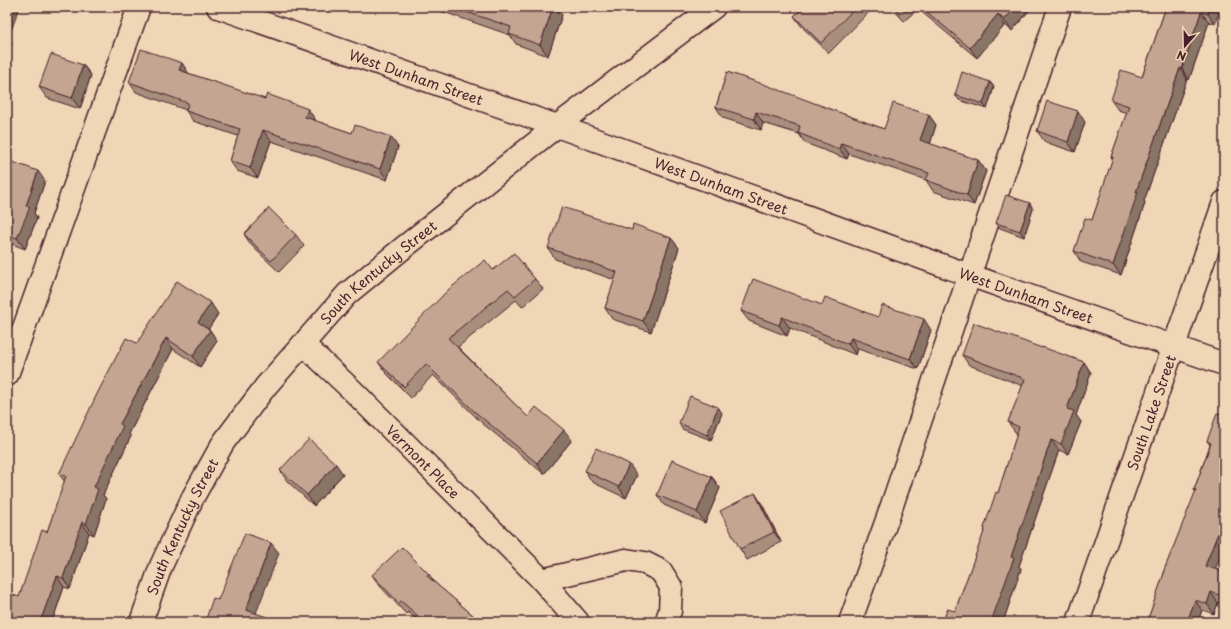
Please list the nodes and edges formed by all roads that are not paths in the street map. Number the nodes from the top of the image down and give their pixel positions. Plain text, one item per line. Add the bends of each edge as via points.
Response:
1 (139, 7) edge
2 (218, 7) edge
3 (714, 7) edge
4 (1060, 7) edge
5 (557, 126) junction
6 (1224, 202) edge
7 (969, 275) junction
8 (303, 344) junction
9 (1174, 346) junction
10 (1224, 364) edge
11 (7, 375) edge
12 (542, 580) junction
13 (141, 622) edge
14 (578, 622) edge
15 (666, 622) edge
16 (850, 622) edge
17 (1078, 622) edge

1 - 11 street
2 - 5 street, West Dunham Street
3 - 5 street, South Kentucky Street
4 - 7 street
5 - 7 street, West Dunham Street
5 - 8 street, South Kentucky Street via 347,294
6 - 9 street, South Lake Street
7 - 9 street, West Dunham Street
7 - 16 street
8 - 12 street, Vermont Place
8 - 13 street, South Kentucky Street via 266,386 223,443 193,497 164,559
9 - 10 street, West Dunham Street
9 - 17 street, South Lake Street
12 - 14 street, Vermont Place
12 - 15 street via 626,560 646,563 661,571 671,587 670,611

